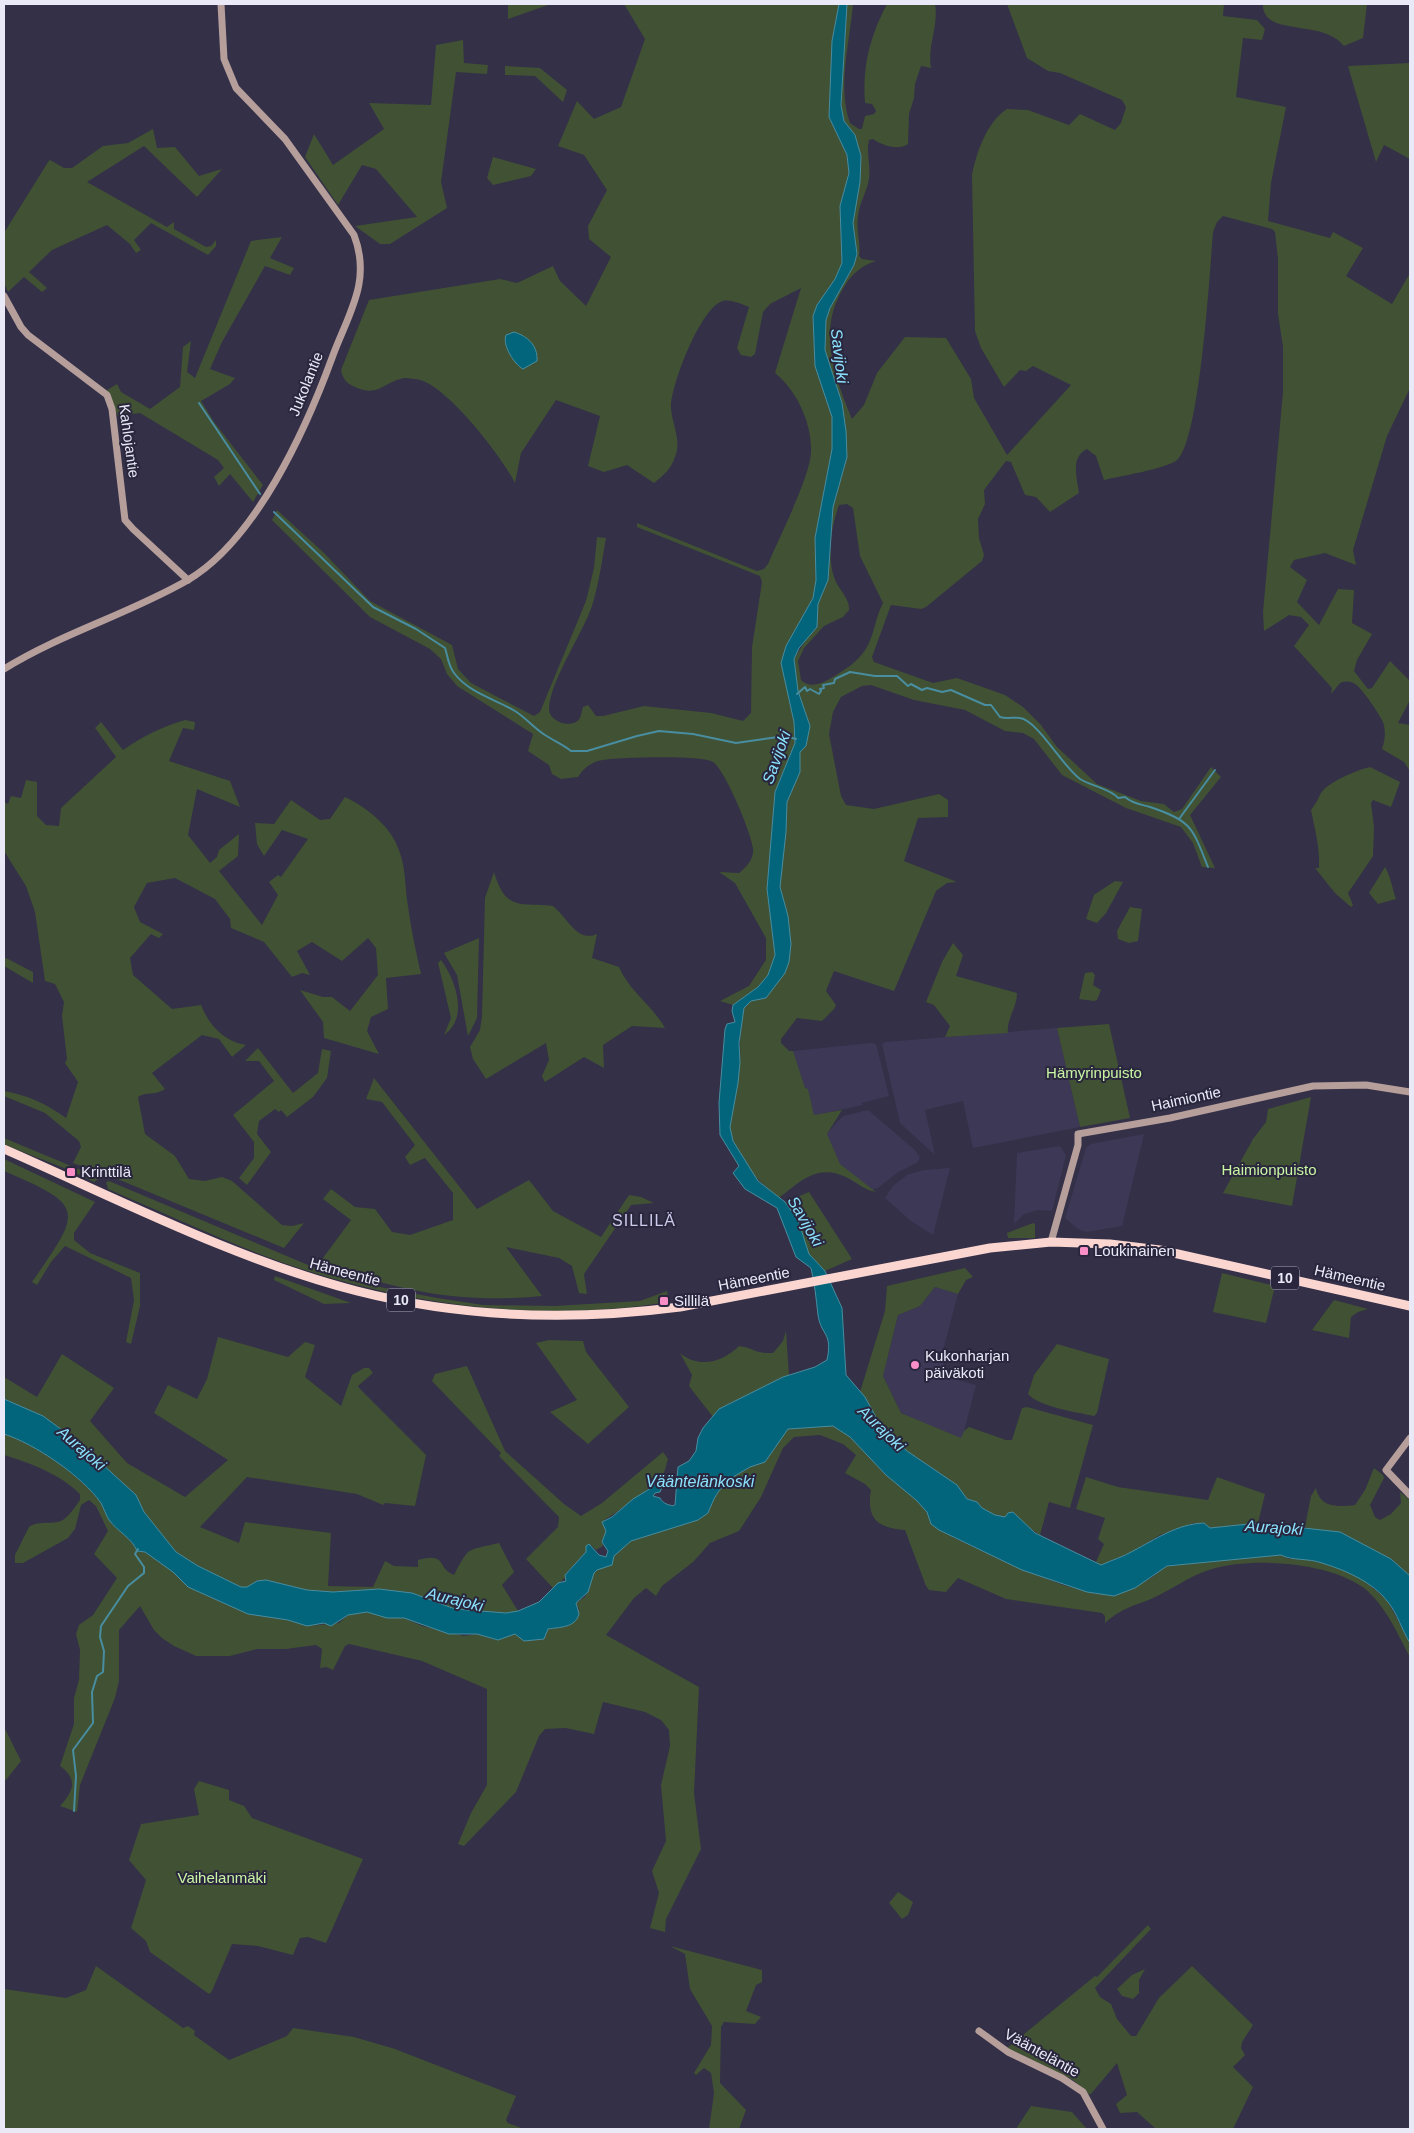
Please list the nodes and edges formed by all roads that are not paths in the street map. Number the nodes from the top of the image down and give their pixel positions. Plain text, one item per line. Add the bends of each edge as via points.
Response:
1 (221, 4) edge
2 (4, 296) edge
3 (188, 580) junction
4 (4, 669) edge
5 (1410, 1092) edge
6 (4, 1149) edge
7 (1051, 1242) junction
8 (1410, 1306) edge
9 (1410, 1438) edge
10 (1410, 1495) edge
11 (979, 2030) dead end
12 (1103, 2129) edge

1 - 3 street, Jukolantie via 224,58 230,79 243,98 281,134 346,222 360,249 362,268 358,294 297,441 240,534
2 - 3 street, Kahlojantie via 28,335 107,395 112,409 125,520
3 - 4 street, Jukolantie
5 - 7 street, Haimiontie via 1366,1085 1313,1086 1170,1118 1078,1134 1078,1145
6 - 7 highway, Hämeentie / 10 via 269,1263 350,1289 420,1304 529,1315 608,1315 680,1307 990,1248
7 - 8 highway, Hämeentie / 10 via 1160,1250
9 - 10 street via 1386,1470
11 - 12 street, Väänteläntie via 1008,2052 1083,2092

